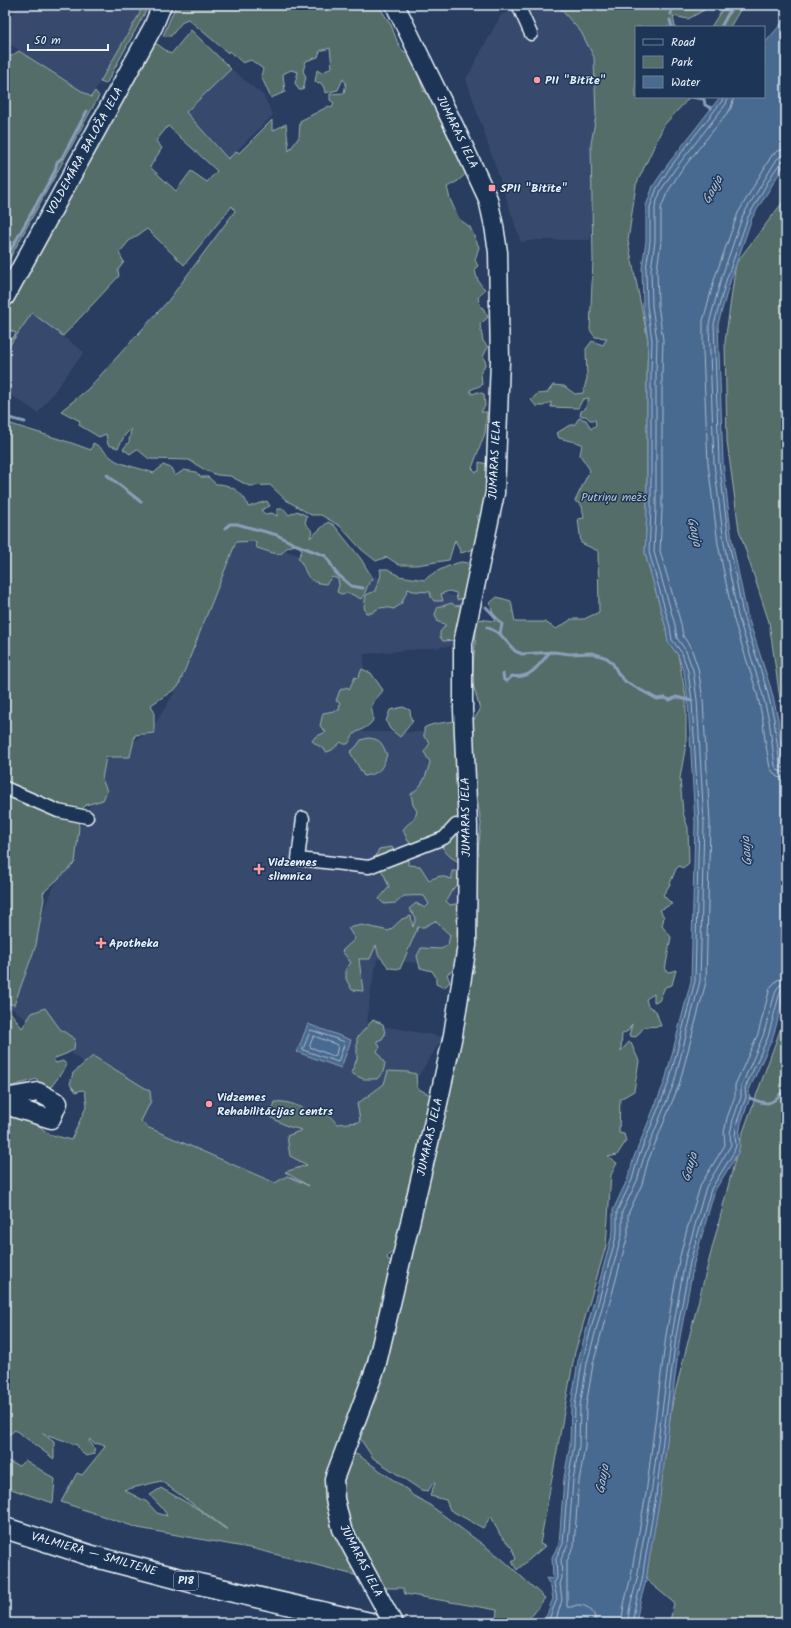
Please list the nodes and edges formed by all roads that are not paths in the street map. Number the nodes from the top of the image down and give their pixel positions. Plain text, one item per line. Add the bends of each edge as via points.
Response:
1 (162, 5) edge
2 (395, 5) edge
3 (518, 5) edge
4 (531, 34) dead end
5 (5, 297) edge
6 (5, 788) edge
7 (87, 817) dead end
8 (303, 818) dead end
9 (456, 825) dead end
10 (5, 1098) edge
11 (5, 1105) edge
12 (5, 1528) edge
13 (370, 1623) edge
14 (393, 1623) edge

1 - 5 street, VOLDEMĀRA BALOŽA IELA via 153,27
2 - 14 street, JUMARAS IELA via 488,199 498,252 500,361 495,493 463,643 462,710 468,826 464,964 453,1035 376,1367 334,1479 342,1529
3 - 4 street
6 - 7 street via 58,811
8 - 9 street via 298,858 369,867 444,838
10 - 11 street via 38,1092 58,1103 51,1119
12 - 13 main road, VALMIERA — SMILTENE / P18 via 92,1556 198,1584

